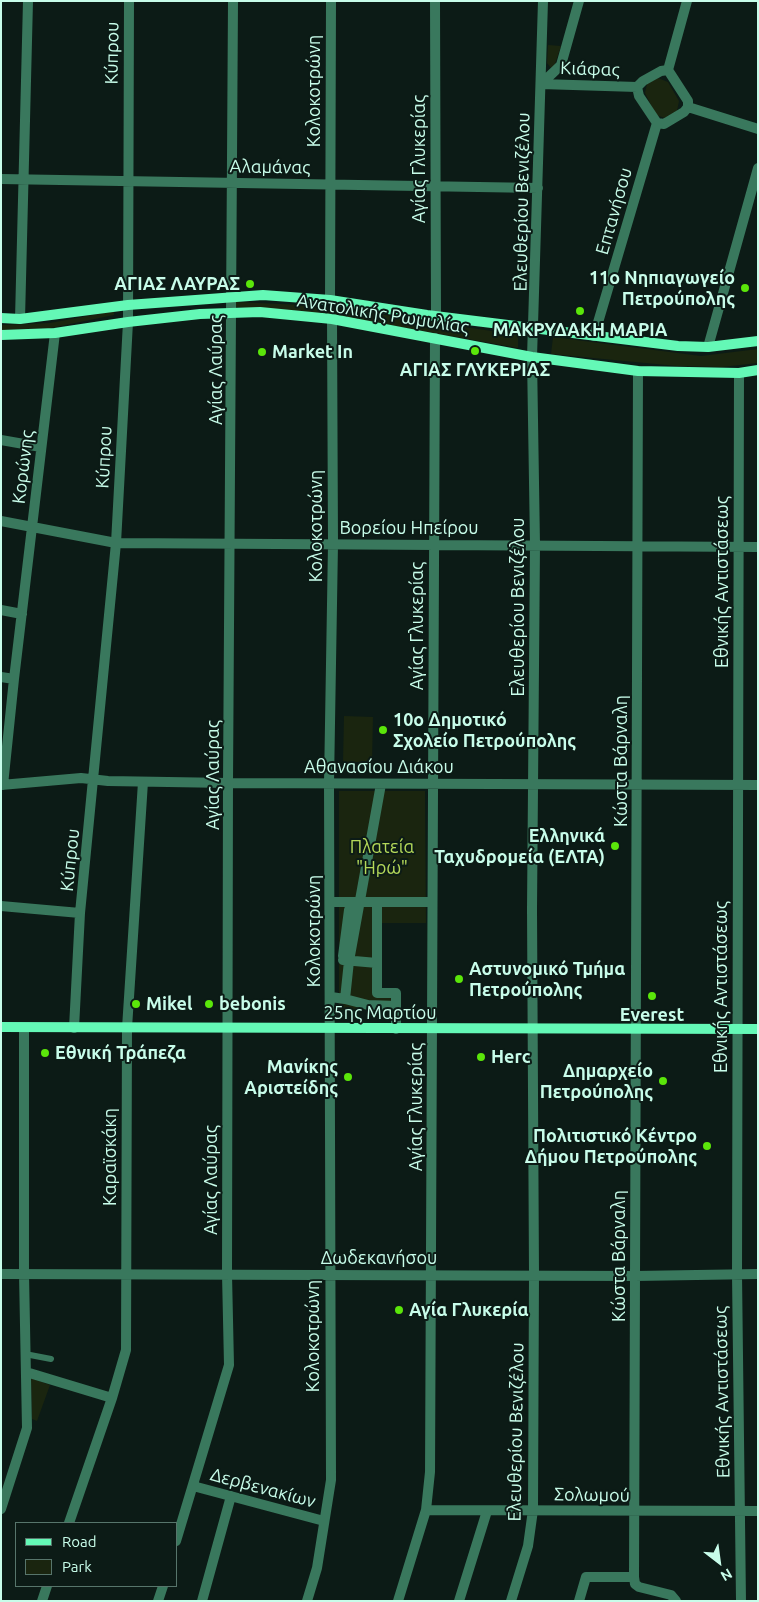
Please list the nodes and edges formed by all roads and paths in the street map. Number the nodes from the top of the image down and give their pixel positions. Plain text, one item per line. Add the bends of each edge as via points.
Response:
1 (28, 1) edge
2 (129, 1) edge
3 (234, 1) edge
4 (331, 1) edge
5 (435, 1) edge
6 (543, 1) edge
7 (580, 1) edge
8 (687, 1) edge
9 (668, 70) junction
10 (541, 84) junction
11 (637, 87) junction
12 (688, 107) junction
13 (657, 123) junction
14 (758, 129) edge
15 (758, 168) edge
16 (1, 179) edge
17 (23, 180) junction
18 (127, 180) junction
19 (234, 183) junction
20 (330, 184) junction
21 (434, 187) junction
22 (538, 188) junction
23 (232, 296) junction
24 (330, 300) junction
25 (128, 305) junction
26 (232, 311) junction
27 (436, 316) junction
28 (1, 318) edge
29 (20, 319) junction
30 (332, 319) junction
31 (128, 322) junction
32 (535, 328) junction
33 (55, 333) junction
34 (1, 335) edge
35 (594, 336) junction
36 (435, 338) junction
37 (758, 341) edge
38 (708, 347) junction
39 (532, 357) junction
40 (758, 370) edge
41 (638, 371) junction
42 (739, 373) junction
43 (1, 440) edge
44 (41, 447) junction
45 (1, 521) edge
46 (32, 527) junction
47 (116, 543) junction
48 (231, 544) junction
49 (333, 544) junction
50 (434, 545) junction
51 (535, 545) junction
52 (637, 546) junction
53 (738, 547) junction
54 (758, 547) edge
55 (1, 610) edge
56 (22, 614) junction
57 (1, 676) edge
58 (14, 679) junction
59 (94, 780) junction
60 (144, 782) junction
61 (228, 783) junction
62 (329, 783) junction
63 (381, 784) junction
64 (432, 784) junction
65 (534, 784) junction
66 (637, 784) junction
67 (2, 785) edge
68 (738, 785) junction
69 (758, 785) edge
70 (330, 902) junction
71 (377, 902) junction
72 (432, 902) junction
73 (1, 906) edge
74 (358, 906) junction
75 (80, 913) junction
76 (331, 937) junction
77 (349, 938) junction
78 (331, 959) junction
79 (350, 959) junction
80 (377, 963) junction
81 (330, 998) junction
82 (345, 999) junction
83 (396, 1006) junction
84 (1, 1027) edge
85 (24, 1028) junction
86 (74, 1028) junction
87 (127, 1028) junction
88 (228, 1029) junction
89 (331, 1029) junction
90 (396, 1029) junction
91 (432, 1029) junction
92 (532, 1029) junction
93 (635, 1029) junction
94 (738, 1029) junction
95 (758, 1029) edge
96 (126, 1273) junction
97 (1, 1274) edge
98 (24, 1274) junction
99 (227, 1274) junction
100 (432, 1274) junction
101 (737, 1274) junction
102 (758, 1274) edge
103 (329, 1275) junction
104 (534, 1275) junction
105 (635, 1276) junction
106 (25, 1354) junction
107 (51, 1359) dead end
108 (26, 1372) junction
109 (112, 1398) junction
110 (193, 1486) junction
111 (232, 1496) junction
112 (1, 1509) edge
113 (426, 1510) junction
114 (533, 1510) junction
115 (487, 1511) junction
116 (739, 1511) junction
117 (758, 1511) edge
118 (633, 1512) junction
119 (324, 1521) junction
120 (69, 1522) edge
121 (178, 1535) edge
122 (634, 1577) junction
123 (47, 1587) edge
124 (163, 1587) edge
125 (42, 1601) edge
126 (158, 1601) edge
127 (202, 1601) edge
128 (307, 1601) edge
129 (398, 1601) edge
130 (459, 1601) edge
131 (511, 1601) edge
132 (579, 1601) edge
133 (676, 1601) edge
134 (741, 1601) edge

1 - 17 street
2 - 18 street, Κύπρου
3 - 19 street, Αγίας Λαύρας
4 - 20 street, Κολοκοτρώνη
5 - 21 street, Αγίας Γλυκερίας
6 - 10 street, Ελευθερίου Βενιζέλου
7 - 10 street via 561,65
8 - 9 street
9 - 11 street
9 - 12 street via 688,101
10 - 11 street, Κιάφας
10 - 22 street, Ελευθερίου Βενιζέλου
11 - 13 street via 639,96
12 - 13 street via 664,124
12 - 14 street
13 - 35 street, Επτανήσου
15 - 38 street
16 - 17 street, Αλαμάνας
17 - 18 street, Αλαμάνας
17 - 29 street
18 - 19 street, Αλαμάνας
18 - 25 street, Κύπρου
19 - 20 street, Αλαμάνας
19 - 23 street, Αγίας Λαύρας
20 - 21 street, Αλαμάνας
20 - 24 street, Κολοκοτρώνη
21 - 22 street, Αλαμάνας
21 - 27 street, Αγίας Γλυκερίας
22 - 32 street, Ελευθερίου Βενιζέλου
23 - 24 main road, Ανατολικής Ρωμυλίας
23 - 25 main road, Ανατολικής Ρωμυλίας
23 - 26 street, Αγίας Λαύρας
24 - 27 main road, Ανατολικής Ρωμυλίας
25 - 29 main road, Ανατολικής Ρωμυλίας
25 - 31 street, Κύπρου
26 - 30 main road, Ανατολικής Ρωμυλίας
26 - 31 main road, Ανατολικής Ρωμυλίας
26 - 48 street, Αγίας Λαύρας
27 - 32 main road, Ανατολικής Ρωμυλίας
28 - 29 main road, Ανατολικής Ρωμυλίας
30 - 36 main road, Ανατολικής Ρωμυλίας
30 - 49 street, Κολοκοτρώνη
31 - 33 main road, Ανατολικής Ρωμυλίας
31 - 47 street, Κύπρου
32 - 35 main road, Ανατολικής Ρωμυλίας
32 - 39 street, Ελευθερίου Βενιζέλου
33 - 34 main road, Ανατολικής Ρωμυλίας
33 - 44 street, Κορώνης
35 - 38 main road, Ανατολικής Ρωμυλίας
36 - 39 main road, Ανατολικής Ρωμυλίας
36 - 50 street, Αγίας Γλυκερίας
37 - 38 main road, Ανατολικής Ρωμυλίας
39 - 41 main road, Ανατολικής Ρωμυλίας
39 - 51 street, Ελευθερίου Βενιζέλου
40 - 42 main road, Ανατολικής Ρωμυλίας
41 - 42 main road, Ανατολικής Ρωμυλίας
41 - 52 street, Κώστα Βάρναλη
42 - 53 street, Εθνικής Αντιστάσεως
43 - 44 street
44 - 46 street, Κορώνης
45 - 46 street, Βορείου Ηπείρου
46 - 47 street, Βορείου Ηπείρου
46 - 56 street, Κορώνης
47 - 48 street, Βορείου Ηπείρου
47 - 59 street, Κύπρου
48 - 49 street, Βορείου Ηπείρου
48 - 61 street, Αγίας Λαύρας
49 - 50 street, Βορείου Ηπείρου
49 - 62 street, Κολοκοτρώνη
50 - 51 street, Βορείου Ηπείρου
50 - 64 street, Αγίας Γλυκερίας
51 - 52 street, Βορείου Ηπείρου
51 - 65 street, Ελευθερίου Βενιζέλου
52 - 53 street, Βορείου Ηπείρου
52 - 66 street, Κώστα Βάρναλη
53 - 54 street, Βορείου Ηπείρου
53 - 68 street, Εθνικής Αντιστάσεως
55 - 56 street
56 - 58 street, Κορώνης
57 - 58 street
58 - 67 street, Κορώνης
59 - 60 street, Αθανασίου Διάκου
59 - 67 street, Αθανασίου Διάκου via 82,778
59 - 75 street, Κύπρου
60 - 61 street, Αθανασίου Διάκου
60 - 87 street, Καραϊσκάκη
61 - 62 street, Αθανασίου Διάκου
61 - 88 street, Αγίας Λαύρας
62 - 63 street, Αθανασίου Διάκου
62 - 70 street, Κολοκοτρώνη
63 - 64 street, Αθανασίου Διάκου
63 - 74 street
64 - 65 street, Αθανασίου Διάκου
64 - 72 street, Αγίας Γλυκερίας
65 - 66 street, Αθανασίου Διάκου
65 - 92 street, Ελευθερίου Βενιζέλου
66 - 68 street, Αθανασίου Διάκου
66 - 93 street, Κώστα Βάρναλη
68 - 69 street, Αθανασίου Διάκου
68 - 94 street, Εθνικής Αντιστάσεως
70 - 74 street
70 - 76 street, Κολοκοτρώνη
71 - 72 street
71 - 74 street
71 - 80 street
72 - 91 street, Αγίας Γλυκερίας
73 - 75 street, Κύπρου
74 - 77 street via 349,910
75 - 86 street, Κύπρου
76 - 77 street
76 - 78 street, Κολοκοτρώνη
77 - 79 street via 343,956
78 - 79 street
78 - 81 street, Κολοκοτρώνη
79 - 80 street
79 - 82 street
80 - 83 street via 378,993 396,993
81 - 82 street
81 - 89 street, Κολοκοτρώνη
82 - 83 street via 368,1005
83 - 90 street
84 - 85 main road, 25ης Μαρτίου
85 - 86 main road, 25ης Μαρτίου
85 - 98 street
86 - 87 main road, 25ης Μαρτίου
87 - 88 main road, 25ης Μαρτίου
87 - 96 street, Καραϊσκάκη
88 - 89 main road, 25ης Μαρτίου
88 - 99 street, Αγίας Λαύρας
89 - 90 main road, 25ης Μαρτίου
89 - 103 street, Κολοκοτρώνη
90 - 91 main road, 25ης Μαρτίου
91 - 92 main road, 25ης Μαρτίου
91 - 100 street, Αγίας Γλυκερίας
92 - 93 main road, 25ης Μαρτίου
92 - 104 street, Ελευθερίου Βενιζέλου
93 - 94 main road, 25ης Μαρτίου
93 - 105 street, Κώστα Βάρναλη
94 - 95 main road, 25ης Μαρτίου
94 - 101 street, Εθνικής Αντιστάσεως
96 - 98 street, Δωδεκανήσου
96 - 99 street, Δωδεκανήσου
96 - 109 street, Καραϊσκάκη via 126,1350
97 - 98 street, Δωδεκανήσου
98 - 106 street
99 - 103 street, Δωδεκανήσου
99 - 110 street, Αγίας Λαύρας via 229,1365
100 - 103 street, Δωδεκανήσου
100 - 104 street, Δωδεκανήσου
100 - 113 street, Αγίας Γλυκερίας via 430,1472
101 - 102 street, Δωδεκανήσου
101 - 105 street, Δωδεκανήσου
101 - 116 street, Εθνικής Αντιστάσεως
103 - 119 street, Κολοκοτρώνη via 331,1480
104 - 105 street, Δωδεκανήσου
104 - 114 street, Ελευθερίου Βενιζέλου
105 - 118 street, Κώστα Βάρναλη
106 - 107 lane
106 - 108 street
108 - 109 street
108 - 112 street via 27,1428
109 - 120 street, Καραϊσκάκη
110 - 111 street, Δερβενακίων
110 - 121 street, Αγίας Λαύρας
111 - 119 street, Δερβενακίων
111 - 127 street
113 - 115 street, Σολωμού
113 - 129 street, Αγίας Γλυκερίας
114 - 115 street, Σολωμού
114 - 118 street, Σολωμού
114 - 131 street, Ελευθερίου Βενιζέλου via 528,1546
115 - 130 street
116 - 117 street, Σολωμού
116 - 118 street, Σολωμού
116 - 134 street, Εθνικής Αντιστάσεως
118 - 122 street, Κώστα Βάρναλη
119 - 128 street, Κολοκοτρώνη via 317,1568
122 - 132 street via 586,1577
122 - 133 street via 639,1587 671,1595
123 - 125 street
124 - 126 street

